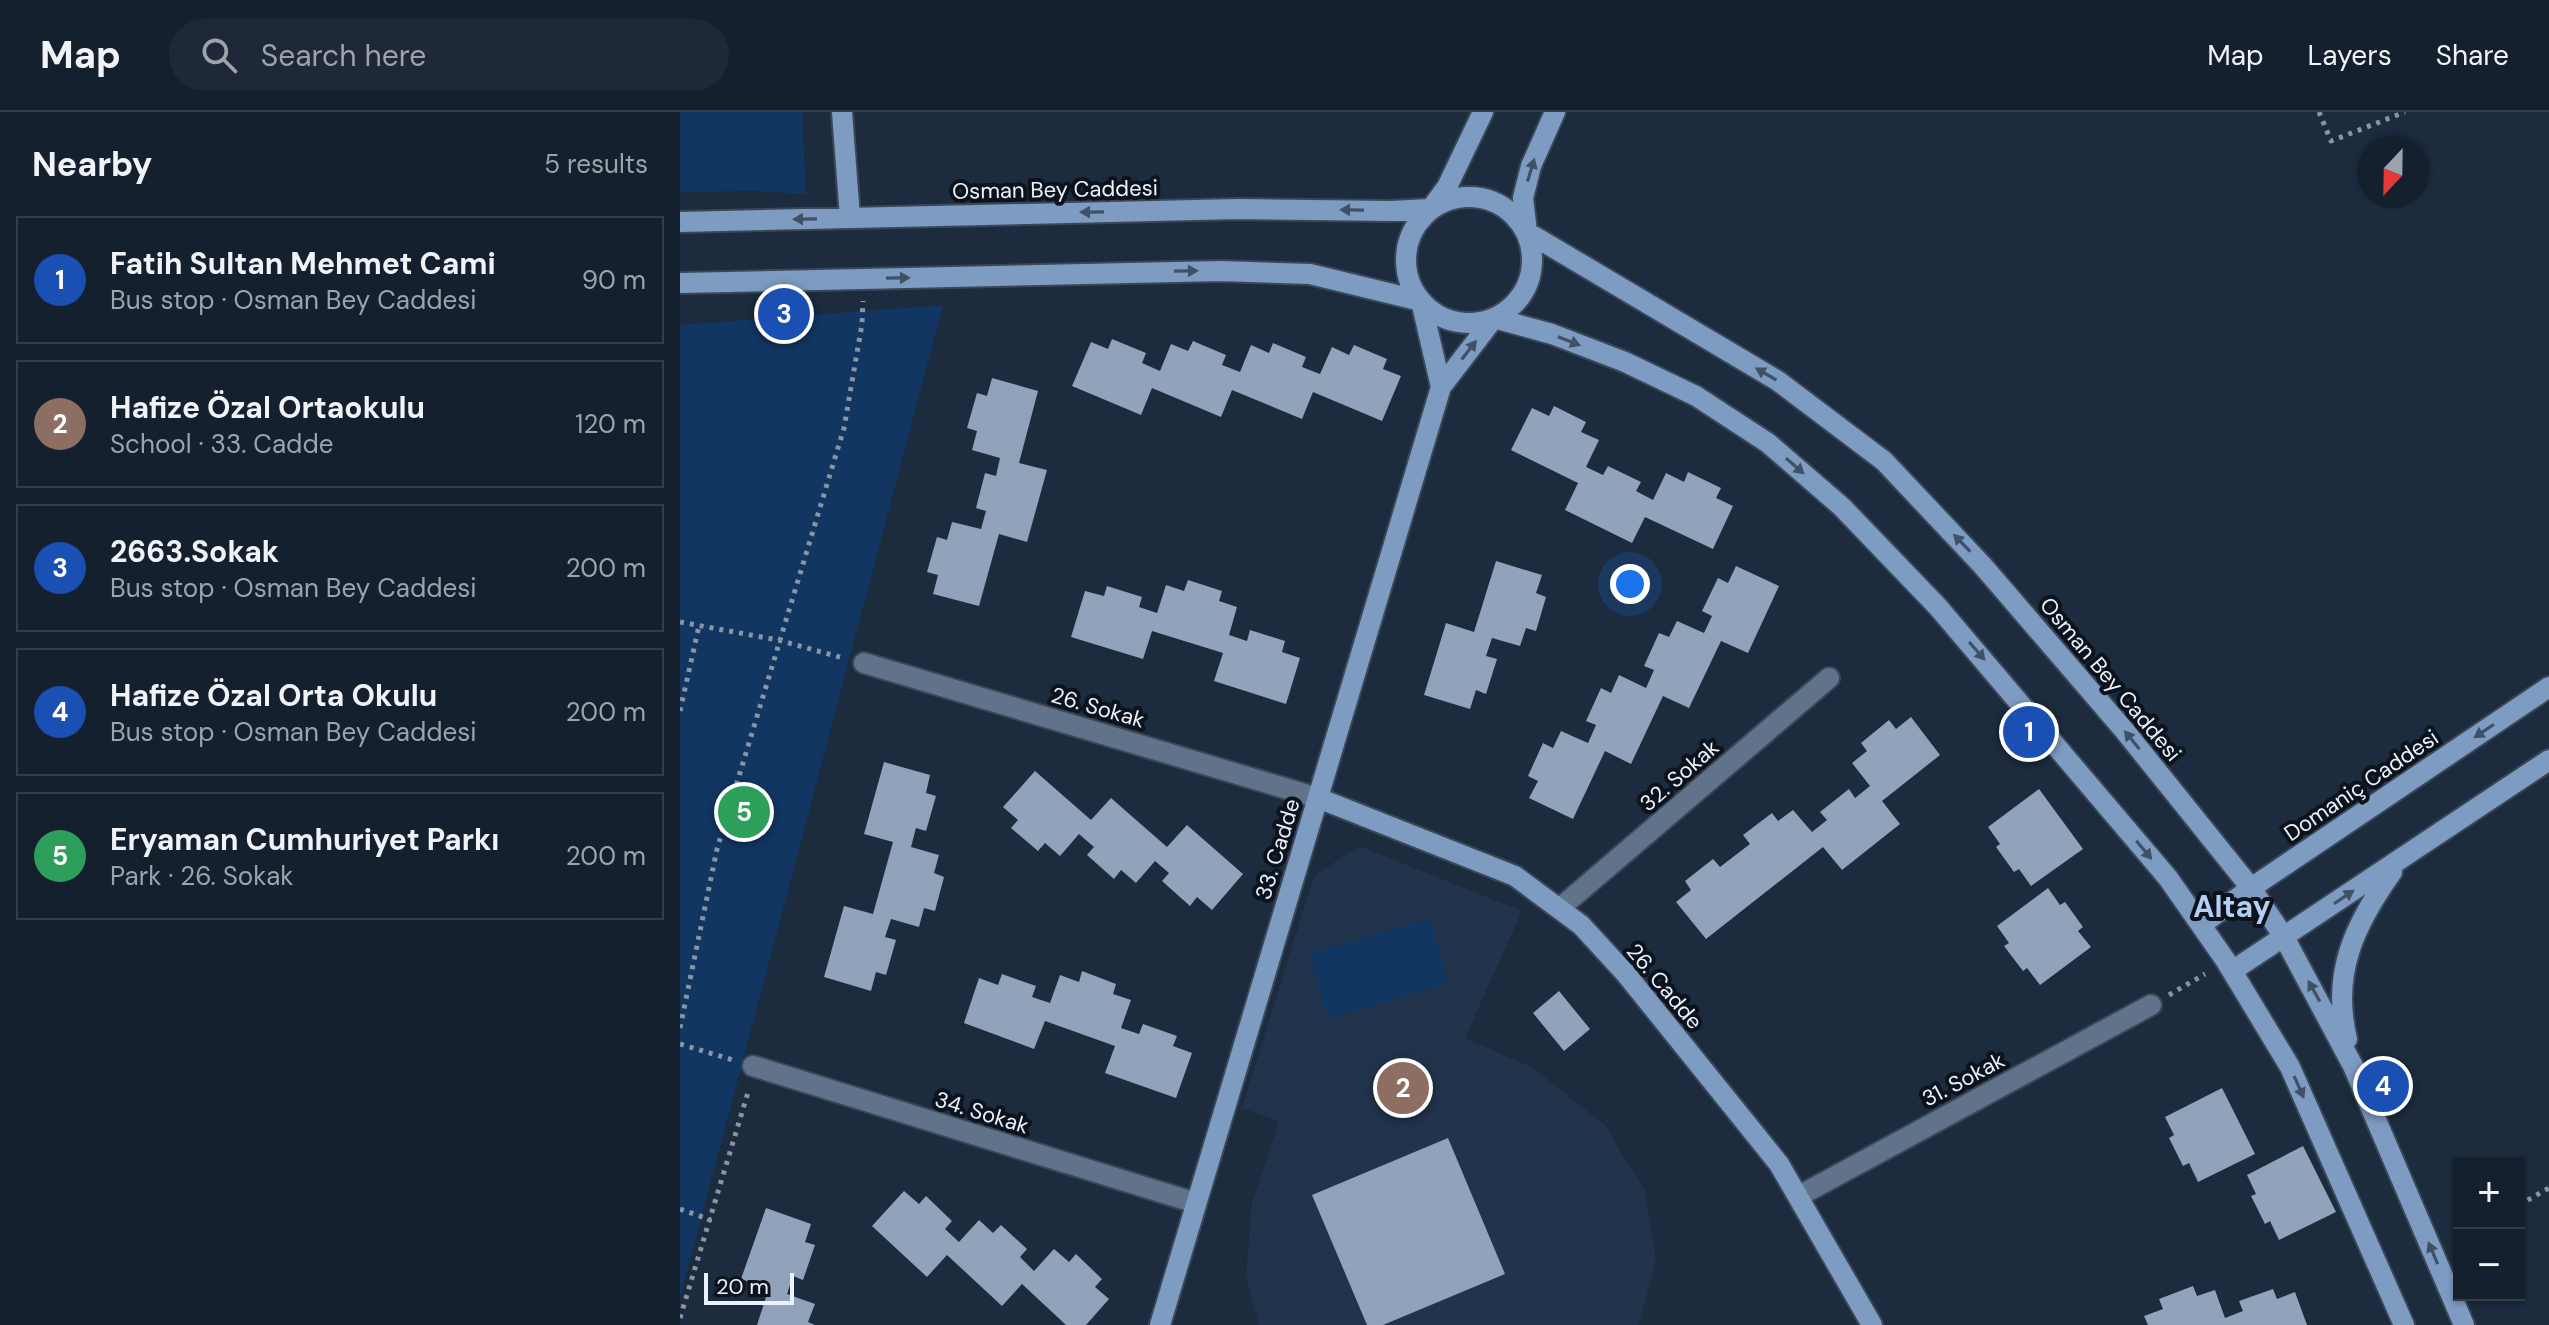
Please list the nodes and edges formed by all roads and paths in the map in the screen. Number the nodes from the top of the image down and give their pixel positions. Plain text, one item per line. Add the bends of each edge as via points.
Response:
1 (842, 112) edge
2 (1483, 112) edge
3 (1555, 112) edge
4 (2319, 112) edge
5 (2405, 112) edge
6 (1430, 209) junction
7 (850, 218) junction
8 (680, 222) edge
9 (1527, 232) junction
10 (861, 279) junction
11 (680, 283) edge
12 (1421, 301) junction
13 (1494, 318) junction
14 (1441, 387) junction
15 (680, 622) edge
16 (699, 626) junction
17 (778, 640) junction
18 (864, 663) joint
19 (1829, 678) dead end
20 (2549, 687) edge
21 (680, 711) edge
22 (2549, 760) edge
23 (1318, 798) junction
24 (2400, 860) junction
25 (2251, 888) junction
26 (1560, 908) junction
27 (2201, 925) junction
28 (2284, 937) junction
29 (2229, 966) junction
30 (2151, 1005) joint
31 (680, 1028) edge
32 (680, 1044) edge
33 (2353, 1066) junction
34 (756, 1067) junction
35 (2549, 1188) edge
36 (1799, 1196) junction
37 (2525, 1202) edge
38 (1196, 1203) junction
39 (680, 1209) edge
40 (711, 1220) junction
41 (680, 1318) edge
42 (1160, 1325) edge
43 (1872, 1325) edge
44 (2404, 1325) edge
45 (2464, 1325) edge

1 - 7 main road
2 - 6 main road via 1447,187
9 -> 3 main road via 1523,198
4 - 5 path via 2331,141
6 -> 7 main road, Osman Bey Caddesi
6 - 9 main road via 1465,196 1484,198 1502,205
6 - 12 main road via 1418,221 1405,253 1411,287
7 -> 8 main road, Osman Bey Caddesi
9 - 13 main road via 1532,273 1511,308
25 -> 9 main road, Osman Bey Caddesi via 2124,730 1884,461 1778,381
10 - 11 main road
10 -> 12 main road via 1310,274
10 - 17 path via 862,324 844,428
12 - 13 main road via 1454,321
12 - 14 main road, 33. Cadde
14 -> 13 main road, 33. Cadde
13 -> 27 main road via 1625,362 1696,396 1779,452 1842,507 1938,607 2168,878
14 - 23 main road, 33. Cadde
15 - 16 path
16 - 17 path
16 - 21 path
17 - 18 path
17 - 31 path via 717,849
18 - 23 street, 26. Sokak
19 - 26 street, 32. Sokak
20 -> 25 main road, Domaniç Caddesi
22 - 24 main road
23 - 26 main road, 26. Cadde via 1515,876
23 - 38 main road, 33. Cadde
28 -> 24 main road
24 - 33 main road via 2350,942 2341,985
25 - 27 main road, Domaniç Caddesi
25 - 28 main road, Osman Bey Caddesi
26 - 36 main road, 26. Cadde via 1626,974
27 - 29 main road
28 - 29 main road
33 -> 28 main road, Osman Bey Caddesi
29 - 30 path
29 -> 44 main road via 2290,1067
30 - 36 street, 31. Sokak
32 - 34 path
45 -> 33 main road, Osman Bey Caddesi
34 - 38 street, 34. Sokak
34 - 40 path
35 - 37 path
36 - 43 main road, 26. Cadde
38 - 42 main road, 33. Cadde
39 - 40 path
40 - 41 path

